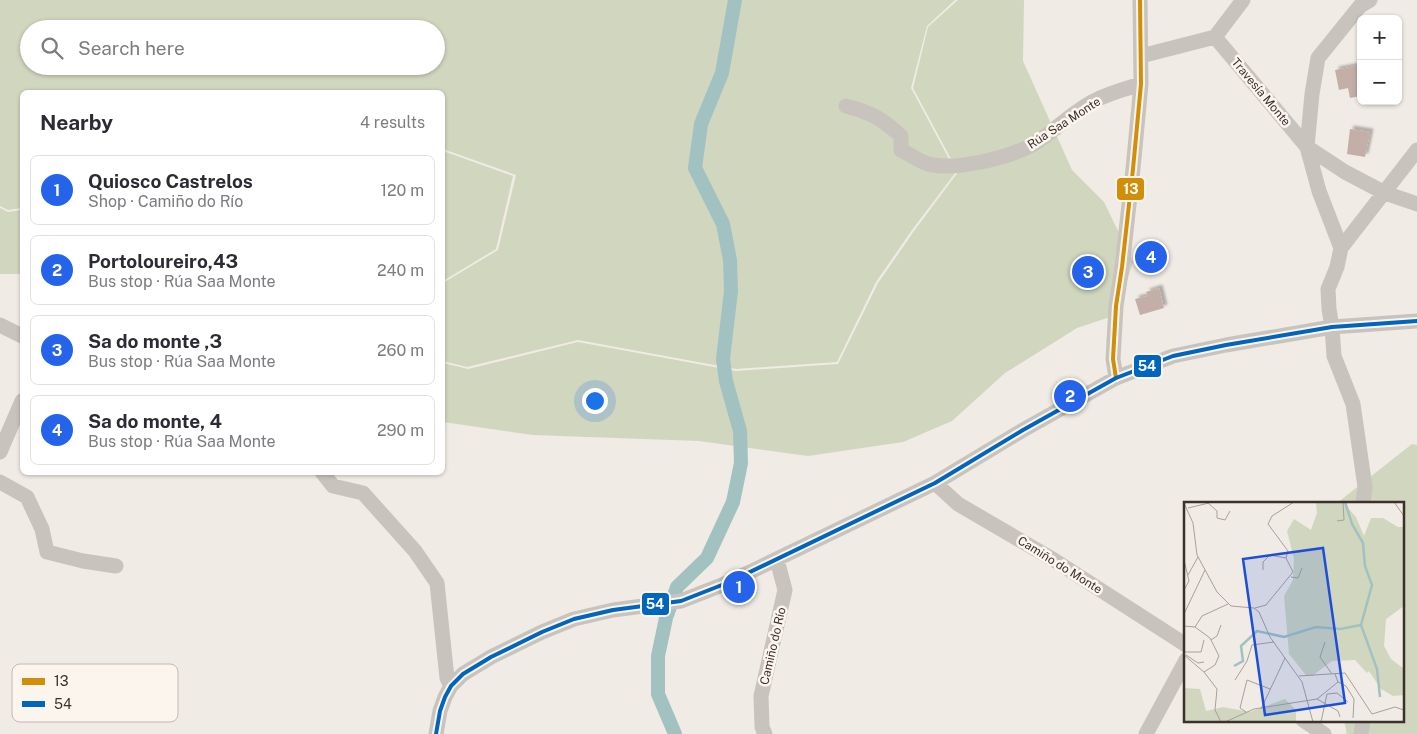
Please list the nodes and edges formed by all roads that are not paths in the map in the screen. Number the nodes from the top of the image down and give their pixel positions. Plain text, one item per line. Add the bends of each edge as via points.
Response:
1 (1140, 0) edge
2 (1243, 0) edge
3 (1370, 0) edge
4 (1216, 37) junction
5 (1140, 56) junction
6 (1141, 84) junction
7 (846, 106) dead end
8 (1307, 147) junction
9 (1417, 150) edge
10 (1385, 193) junction
11 (1417, 204) edge
12 (1341, 248) junction
13 (1417, 321) edge
14 (0, 325) edge
15 (1332, 327) junction
16 (20, 335) edge
17 (1116, 378) junction
18 (20, 406) edge
19 (0, 452) edge
20 (324, 475) edge
21 (0, 482) edge
22 (935, 483) junction
23 (1363, 502) edge
24 (777, 560) junction
25 (116, 566) dead end
26 (1184, 644) edge
27 (1184, 664) edge
28 (451, 686) junction
29 (1306, 722) edge
30 (436, 734) edge
31 (765, 734) edge
32 (1146, 734) edge
33 (1324, 734) edge

1 - 5 street
2 - 4 street
3 - 8 street, Travesía Monte via 1360,6 1318,58
4 - 5 street
4 - 8 street, Travesía Monte
5 - 6 street
6 - 7 street, Rúa Saa Monte via 1092,102 1033,144 1010,156 967,164 928,164 901,150 901,136 884,121
6 - 17 street via 1116,306 1113,359
8 - 10 street, Travesía Monte
8 - 12 street, Travesía Monte via 1319,191
9 - 10 street
10 - 11 street, Travesía Monte
10 - 12 street
12 - 15 street via 1328,289
13 - 15 street
14 - 16 street
15 - 17 street via 1174,356
15 - 23 street via 1334,356 1353,404 1365,487
17 - 22 street
18 - 19 street
20 - 28 street via 333,486 363,493 414,551 437,583 447,678
21 - 25 street via 27,497 42,528 47,552
22 - 24 street
22 - 26 street, Camiño do Monte via 958,504 1054,560
24 - 28 street via 681,601 574,619 491,657 463,674
24 - 31 street, Camiño do Río via 785,590 761,696
27 - 32 street
28 - 30 street via 440,711
29 - 33 street

